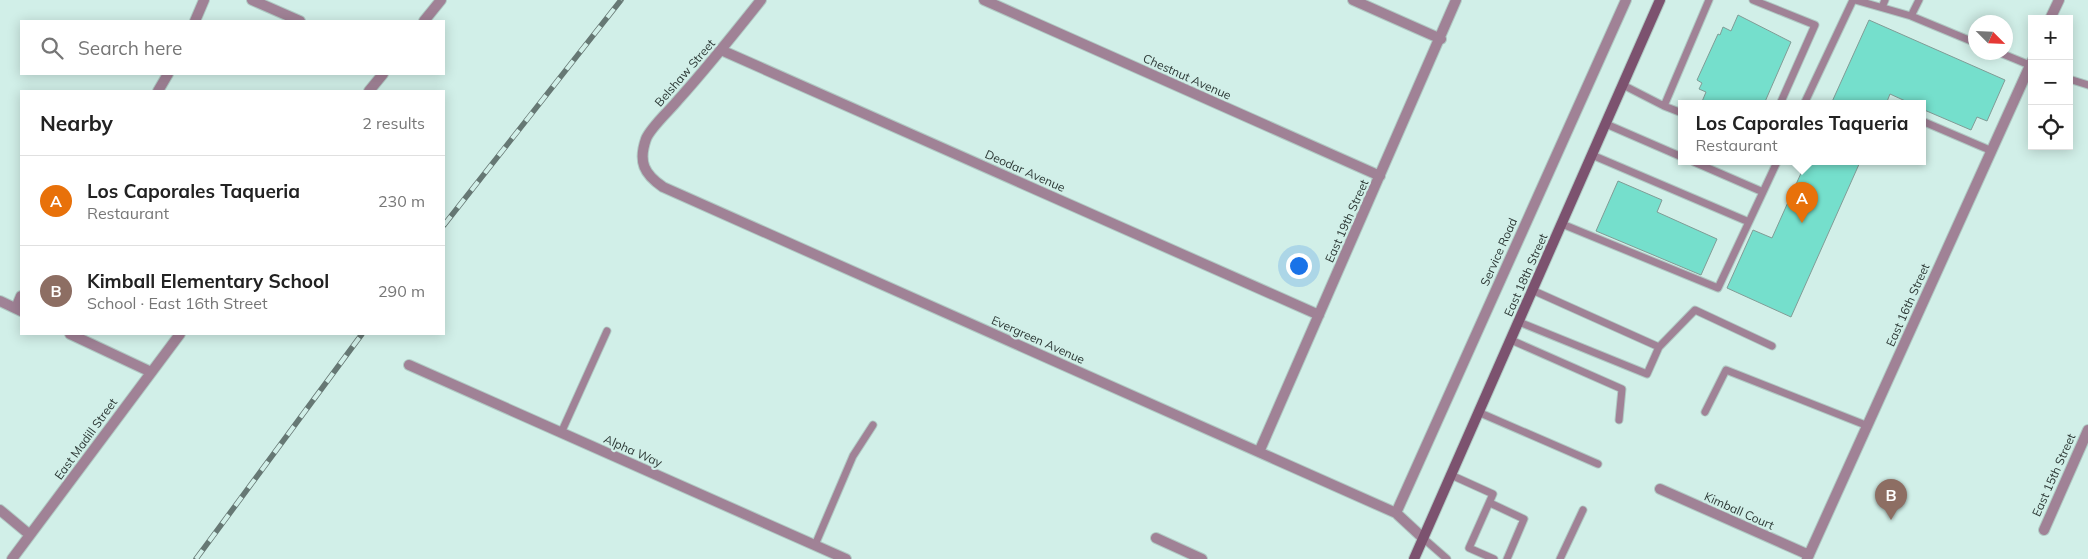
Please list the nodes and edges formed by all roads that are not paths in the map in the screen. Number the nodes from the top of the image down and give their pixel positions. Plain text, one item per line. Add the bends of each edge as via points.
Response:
1 (204, 0) edge
2 (252, 0) edge
3 (441, 0) edge
4 (761, 0) edge
5 (984, 0) edge
6 (1353, 0) edge
7 (1456, 0) edge
8 (1626, 0) edge
9 (1660, 0) edge
10 (1709, 0) edge
11 (1753, 0) edge
12 (1854, 0) edge
13 (1885, 0) edge
14 (1919, 0) edge
15 (2059, 0) edge
16 (1882, 7) junction
17 (2052, 15) edge
18 (1911, 16) junction
19 (196, 20) edge
20 (298, 20) edge
21 (425, 20) edge
22 (1441, 39) junction
23 (1968, 40) edge
24 (721, 50) junction
25 (2013, 57) edge
26 (2028, 63) edge
27 (2028, 71) edge
28 (167, 75) edge
29 (382, 75) edge
30 (2073, 80) edge
31 (1623, 85) junction
32 (2088, 85) edge
33 (159, 90) edge
34 (370, 90) edge
35 (1782, 100) edge
36 (1806, 100) edge
37 (1664, 106) junction
38 (1678, 112) edge
39 (1926, 123) edge
40 (1606, 124) junction
41 (1992, 151) junction
42 (1592, 155) junction
43 (1678, 155) edge
44 (1701, 165) edge
45 (1776, 165) edge
46 (644, 167) joint
47 (1380, 176) junction
48 (1763, 192) junction
49 (1749, 222) junction
50 (1562, 224) junction
51 (1532, 290) junction
52 (0, 301) edge
53 (19, 309) edge
54 (1319, 315) junction
55 (1518, 322) junction
56 (607, 331) dead end
57 (72, 335) edge
58 (179, 335) edge
59 (1510, 340) junction
60 (1772, 346) dead end
61 (1659, 347) junction
62 (409, 365) dead end
63 (151, 372) junction
64 (1478, 412) junction
65 (1706, 412) dead end
66 (1619, 420) dead end
67 (873, 425) dead end
68 (1868, 426) junction
69 (2088, 430) edge
70 (561, 433) junction
71 (1259, 452) junction
72 (1598, 464) dead end
73 (1451, 475) junction
74 (1660, 489) dead end
75 (1490, 503) junction
76 (0, 510) edge
77 (1583, 510) dead end
78 (1396, 514) junction
79 (2044, 530) dead end
80 (30, 535) junction
81 (1156, 538) dead end
82 (1423, 538) junction
83 (815, 545) junction
84 (1808, 557) edge
85 (12, 559) edge
86 (846, 559) edge
87 (1202, 559) edge
88 (1414, 559) edge
89 (1447, 559) edge
90 (1494, 559) edge
91 (1507, 559) edge
92 (1560, 559) edge

1 - 19 street
2 - 20 street
3 - 21 street
4 - 24 street, Belshaw Street
5 - 47 street, Chestnut Avenue
6 - 22 street
7 - 22 street, East 19th Street
8 - 78 street, Service Road
9 - 31 main road, East 18th Street
10 - 37 lane
11 - 35 lane via 1815,25
12 - 16 lane
12 - 36 lane
13 - 16 lane
14 - 18 lane
15 - 17 street
16 - 18 lane
18 - 23 lane
22 - 47 street, East 19th Street
24 - 46 street, Belshaw Street via 646,137 642,156
24 - 54 street, Deodar Avenue
25 - 26 lane
27 - 41 street, East 16th Street
28 - 33 street
29 - 34 street
30 - 32 lane
31 - 37 lane
31 - 40 main road, East 18th Street
37 - 38 lane
39 - 41 lane
40 - 42 main road, East 18th Street
40 - 43 lane
41 - 68 street, East 16th Street
42 - 49 lane
42 - 50 main road, East 18th Street
44 - 48 lane
45 - 48 lane
46 - 71 street, Evergreen Avenue via 650,178 663,187
47 - 54 street, East 19th Street
48 - 49 lane
49 - 50 lane via 1718,288
50 - 51 main road, East 18th Street
51 - 55 main road, East 18th Street
51 - 61 lane
52 - 53 street
54 - 71 street, East 19th Street
55 - 59 main road, East 18th Street
55 - 61 lane via 1647,374
56 - 70 lane
57 - 63 street
58 - 63 street, East Madill Street
59 - 64 main road, East 18th Street
59 - 66 lane via 1622,389
60 - 61 lane via 1695,310
62 - 70 street, Alpha Way
63 - 80 street, East Madill Street
64 - 72 lane
64 - 73 main road, East 18th Street
65 - 68 lane via 1726,370
67 - 83 lane via 852,456
68 - 84 street, East 16th Street
69 - 79 street, East 15th Street
70 - 83 street, Alpha Way
71 - 78 street, Evergreen Avenue
73 - 75 lane via 1493,494
73 - 82 main road, East 18th Street
74 - 84 street, Kimball Court
75 - 90 lane via 1469,548
75 - 91 lane via 1524,519
76 - 80 street
77 - 92 lane
78 - 82 street, Evergreen Avenue
80 - 85 street, East Madill Street
81 - 87 street
82 - 88 main road, East 18th Street
82 - 89 lane
83 - 86 street, Alpha Way

